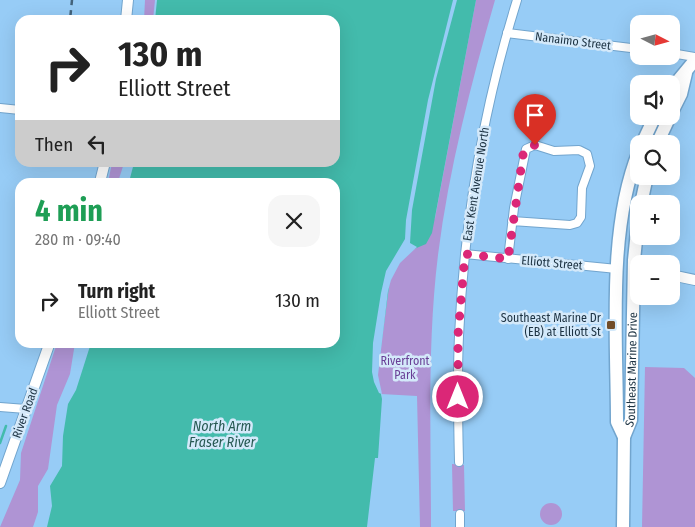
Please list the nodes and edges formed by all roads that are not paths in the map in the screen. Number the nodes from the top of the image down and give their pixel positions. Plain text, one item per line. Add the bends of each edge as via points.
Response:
1 (128, 0) edge
2 (517, 0) edge
3 (126, 15) edge
4 (507, 33) junction
5 (630, 48) edge
6 (680, 55) edge
7 (695, 58) edge
8 (686, 73) junction
9 (680, 79) edge
10 (680, 96) edge
11 (0, 108) edge
12 (15, 110) edge
13 (630, 182) edge
14 (512, 221) junction
15 (465, 254) junction
16 (508, 259) junction
17 (617, 269) junction
18 (630, 270) edge
19 (680, 277) edge
20 (695, 280) edge
21 (635, 305) edge
22 (48, 348) edge
23 (0, 407) edge
24 (26, 409) junction
25 (624, 436) junction
26 (459, 462) dead end
27 (0, 483) edge
28 (460, 514) dead end
29 (460, 527) edge
30 (623, 527) edge

1 - 3 street
2 - 4 street, East Kent Avenue North
4 - 5 street, Nanaimo Street
4 - 15 street, East Kent Avenue North via 490,98
6 - 7 street
7 - 8 main road
8 - 9 main road
8 - 10 main road
11 - 12 street
13 - 17 main road, Southeast Marine Drive via 624,203
14 - 14 street via 523,155 528,147 579,150 587,154 590,166 582,188 581,217 576,223
14 - 16 street
15 - 16 street, Elliott Street
15 - 26 street, East Kent Avenue North via 458,356
16 - 17 street, Elliott Street
17 - 18 street, Elliott Street
17 - 25 main road, Southeast Marine Drive via 617,422
19 - 20 street
21 - 25 main road, Southeast Marine Drive via 631,420
22 - 24 street, River Road
23 - 24 street
24 - 27 street, River Road
25 - 30 main road, Southeast Marine Drive
28 - 29 street

